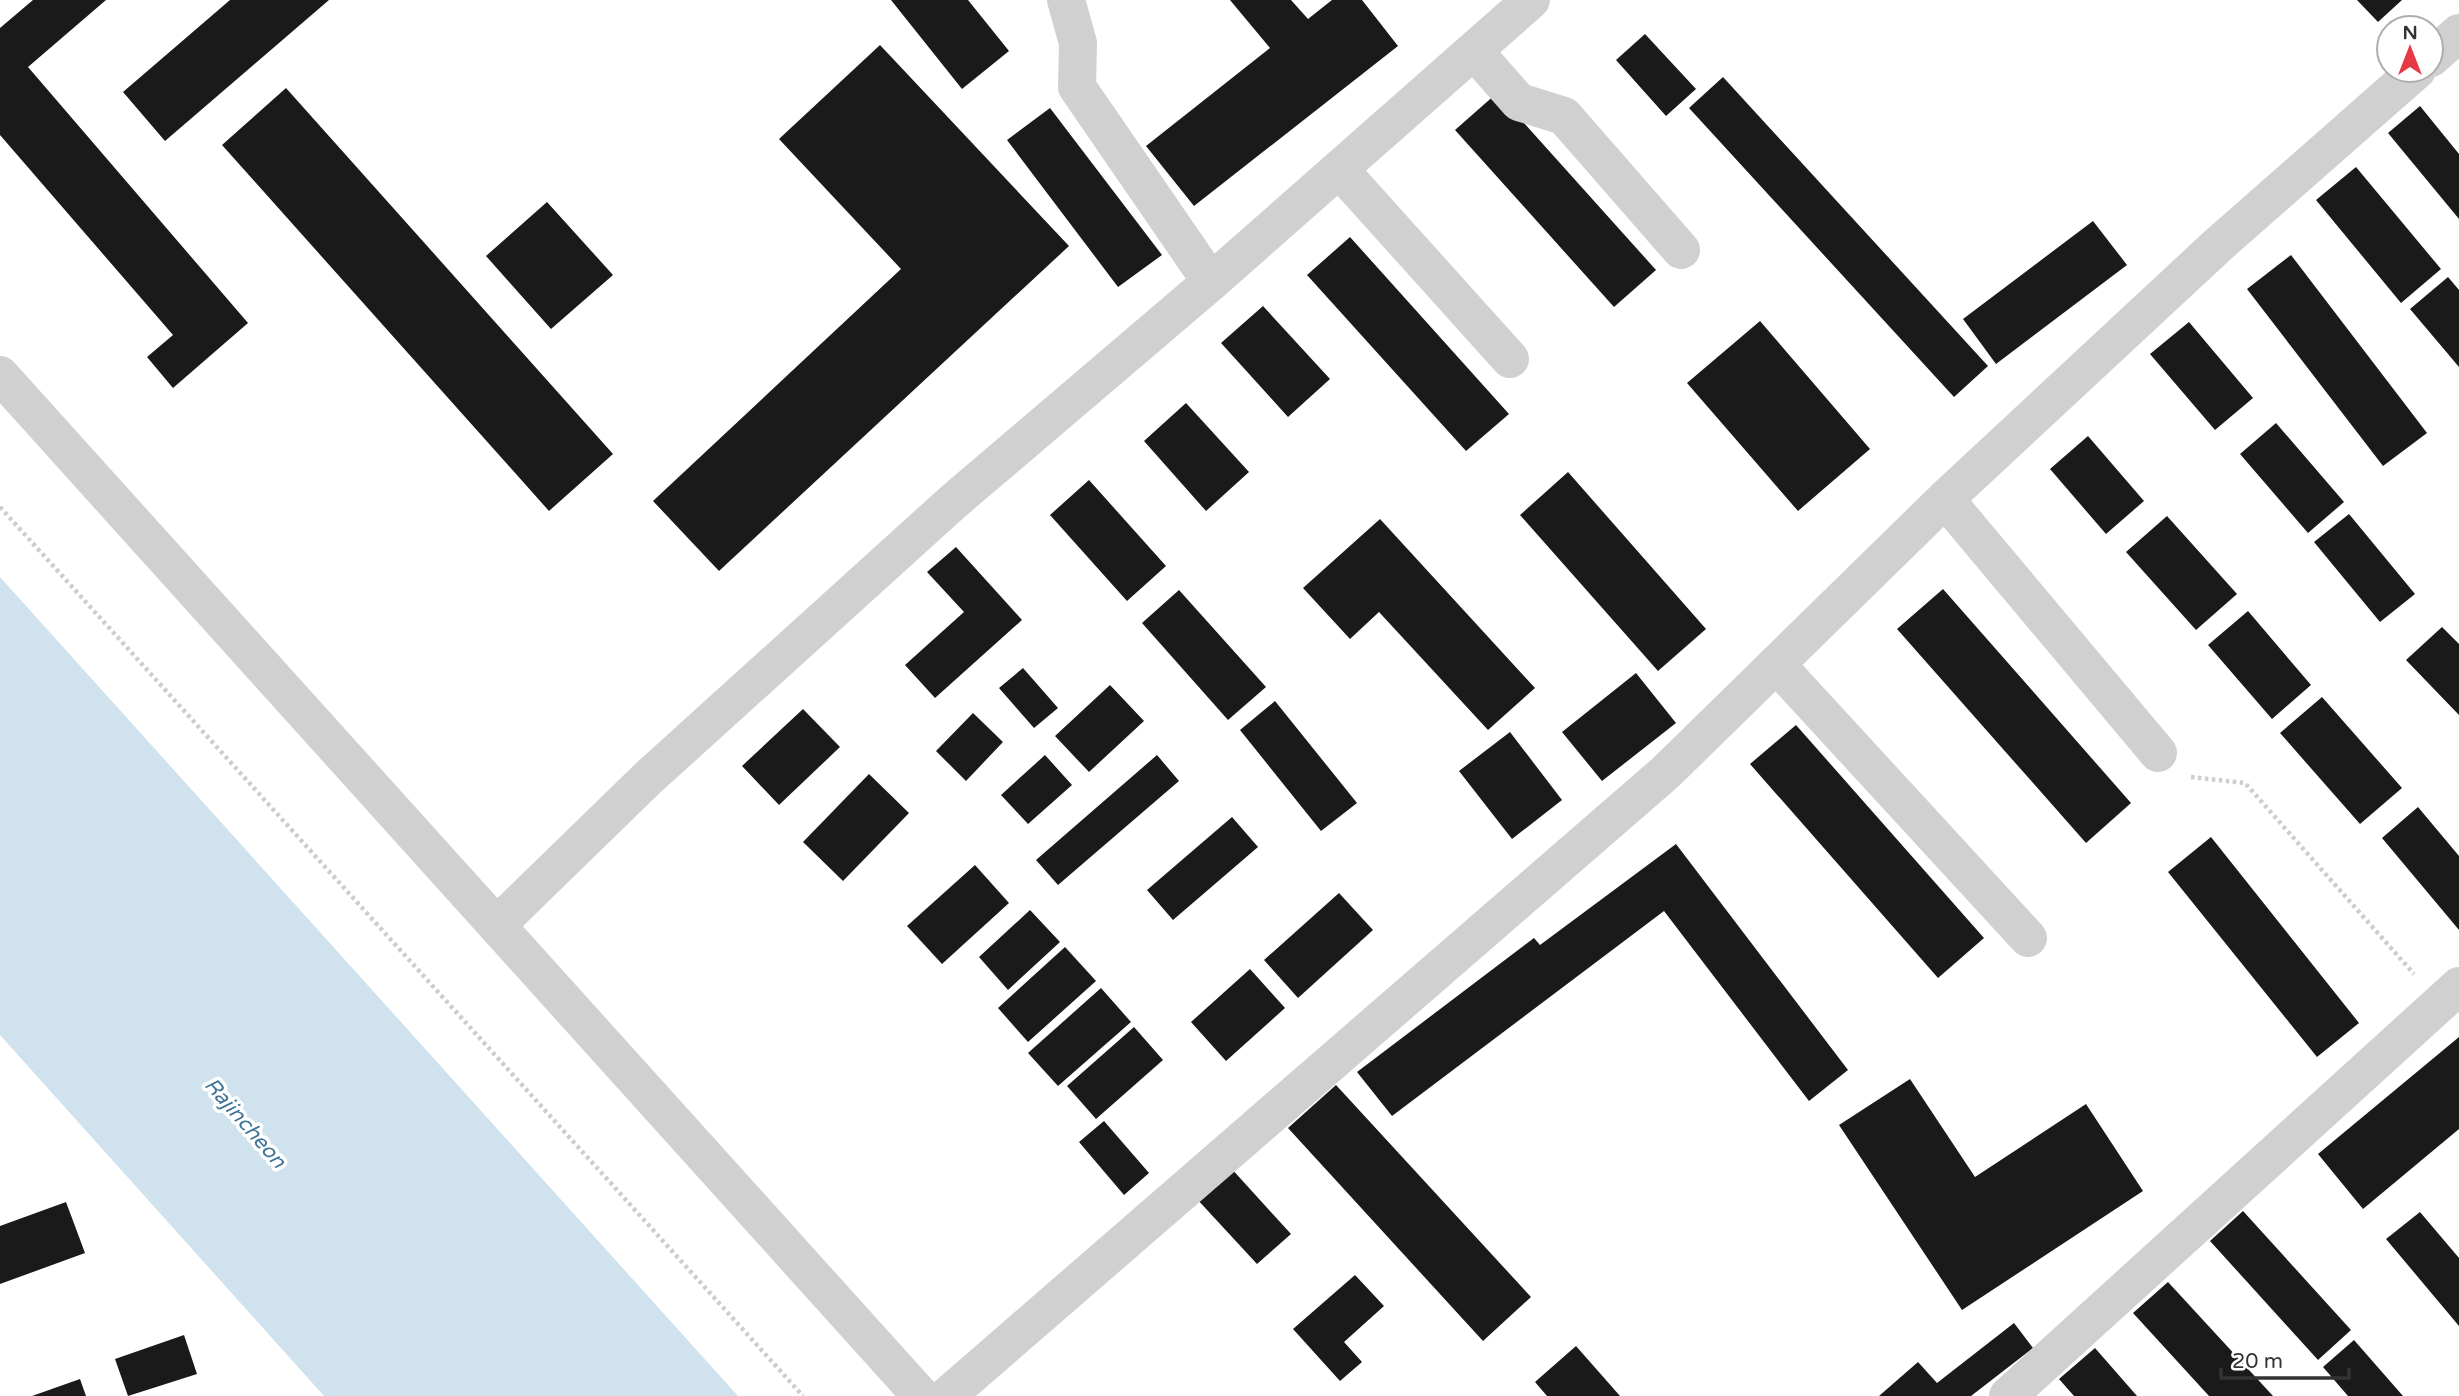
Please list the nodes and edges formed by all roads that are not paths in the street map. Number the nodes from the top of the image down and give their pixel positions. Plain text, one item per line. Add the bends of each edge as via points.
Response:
1 (1066, 0) edge
2 (1531, 0) edge
3 (2459, 33) edge
4 (2445, 46) edge
5 (1474, 51) junction
6 (2401, 84) edge
7 (1339, 169) junction
8 (1681, 250) dead end
9 (1211, 282) junction
10 (1510, 359) dead end
11 (0, 375) edge
12 (1945, 499) junction
13 (1776, 664) junction
14 (2158, 753) road end
15 (497, 926) junction
16 (2028, 938) dead end
17 (2449, 995) edge
18 (921, 1396) edge
19 (947, 1396) edge
20 (2008, 1396) edge

1 - 9 street via 1078,43 1077,87
2 - 5 street
3 - 4 street
5 - 7 street
5 - 8 street via 1519,102 1564,116
6 - 12 street via 2218,245
7 - 9 street
7 - 10 street
9 - 15 street via 954,501 648,778
11 - 15 street
12 - 13 street
12 - 14 street
13 - 16 street
13 - 19 street via 1665,773
15 - 18 street
17 - 20 street

